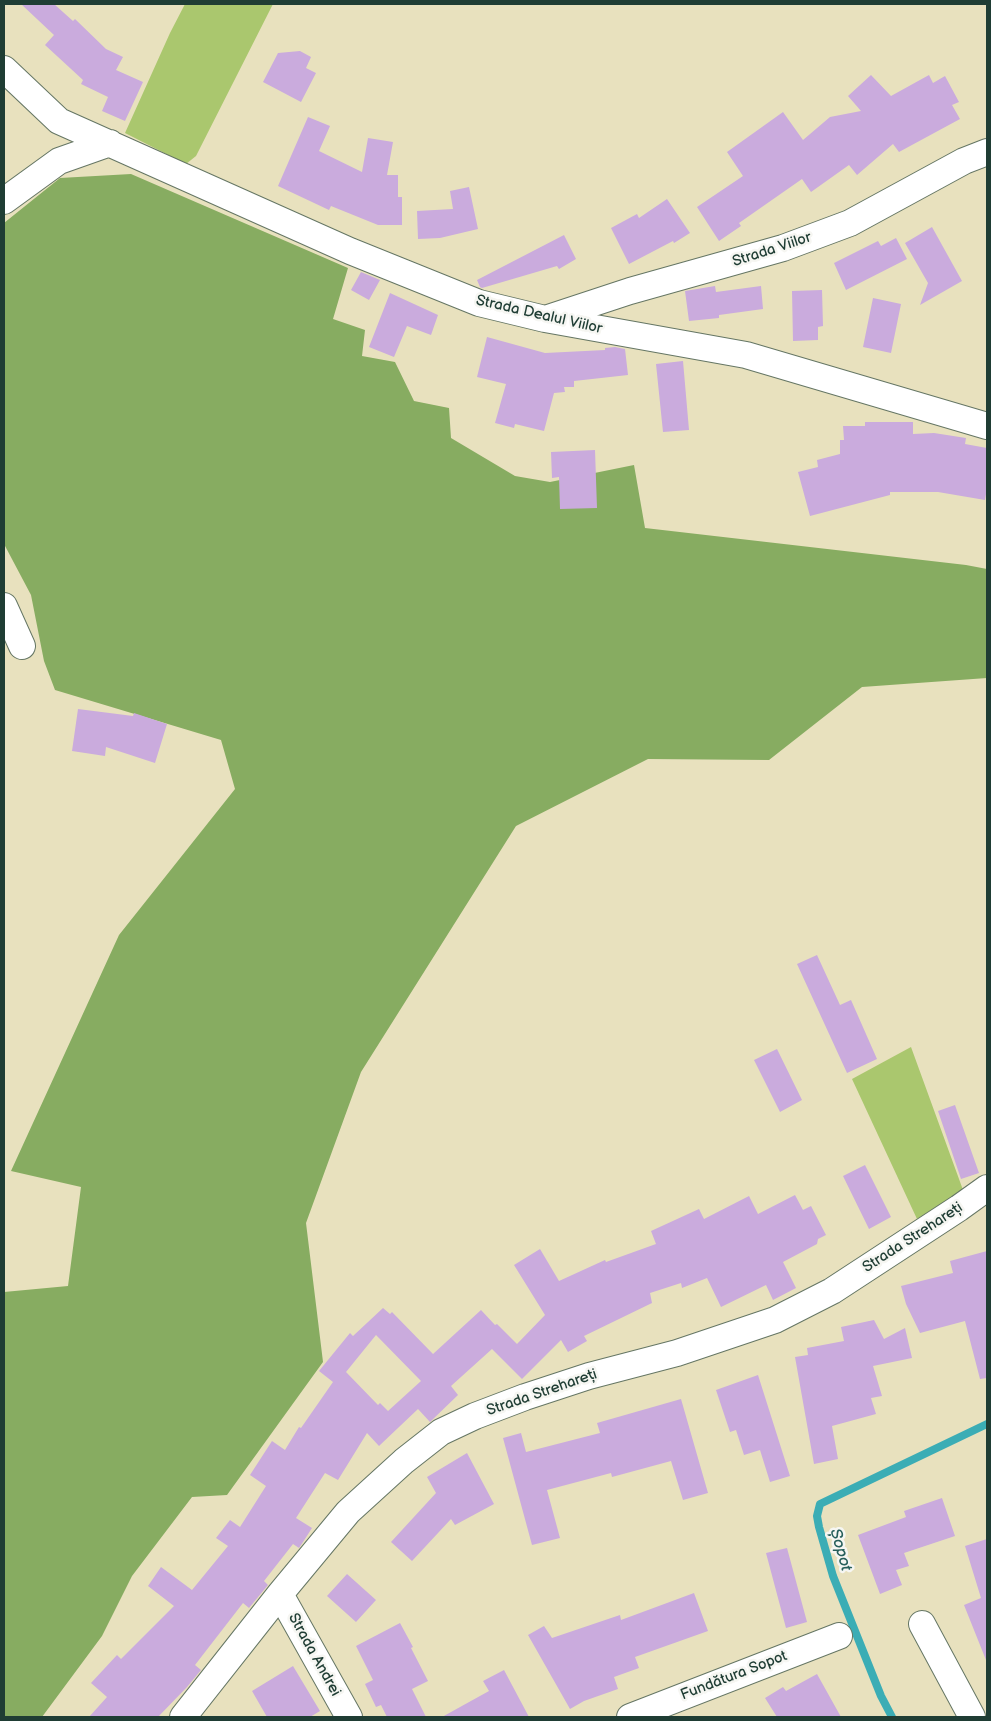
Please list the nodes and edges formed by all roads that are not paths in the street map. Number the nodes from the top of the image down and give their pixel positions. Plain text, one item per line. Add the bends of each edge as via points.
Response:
1 (4, 70) edge
2 (110, 143) junction
3 (987, 152) edge
4 (4, 200) edge
5 (545, 319) junction
6 (987, 426) edge
7 (4, 606) edge
8 (22, 646) dead end
9 (987, 1188) edge
10 (280, 1594) junction
11 (922, 1624) dead end
12 (839, 1636) dead end
13 (183, 1717) edge
14 (349, 1717) edge
15 (630, 1717) edge
16 (972, 1717) edge

1 - 2 street, Strada Dealul Viilor via 59,121
2 - 4 street via 59,161
2 - 5 street, Strada Dealul Viilor via 424,281 479,303
3 - 5 street, Strada Viilor via 964,161 850,223 783,248 630,291
5 - 6 street, Strada Dealul Viilor via 746,356
7 - 8 street
9 - 10 street, Strada Strehareți via 832,1291 775,1320 677,1353 544,1391 441,1432 348,1512
10 - 13 street, Strada Strehareți
10 - 14 street, Strada Andrei
11 - 16 street
12 - 15 street, Fundătura Sopot

